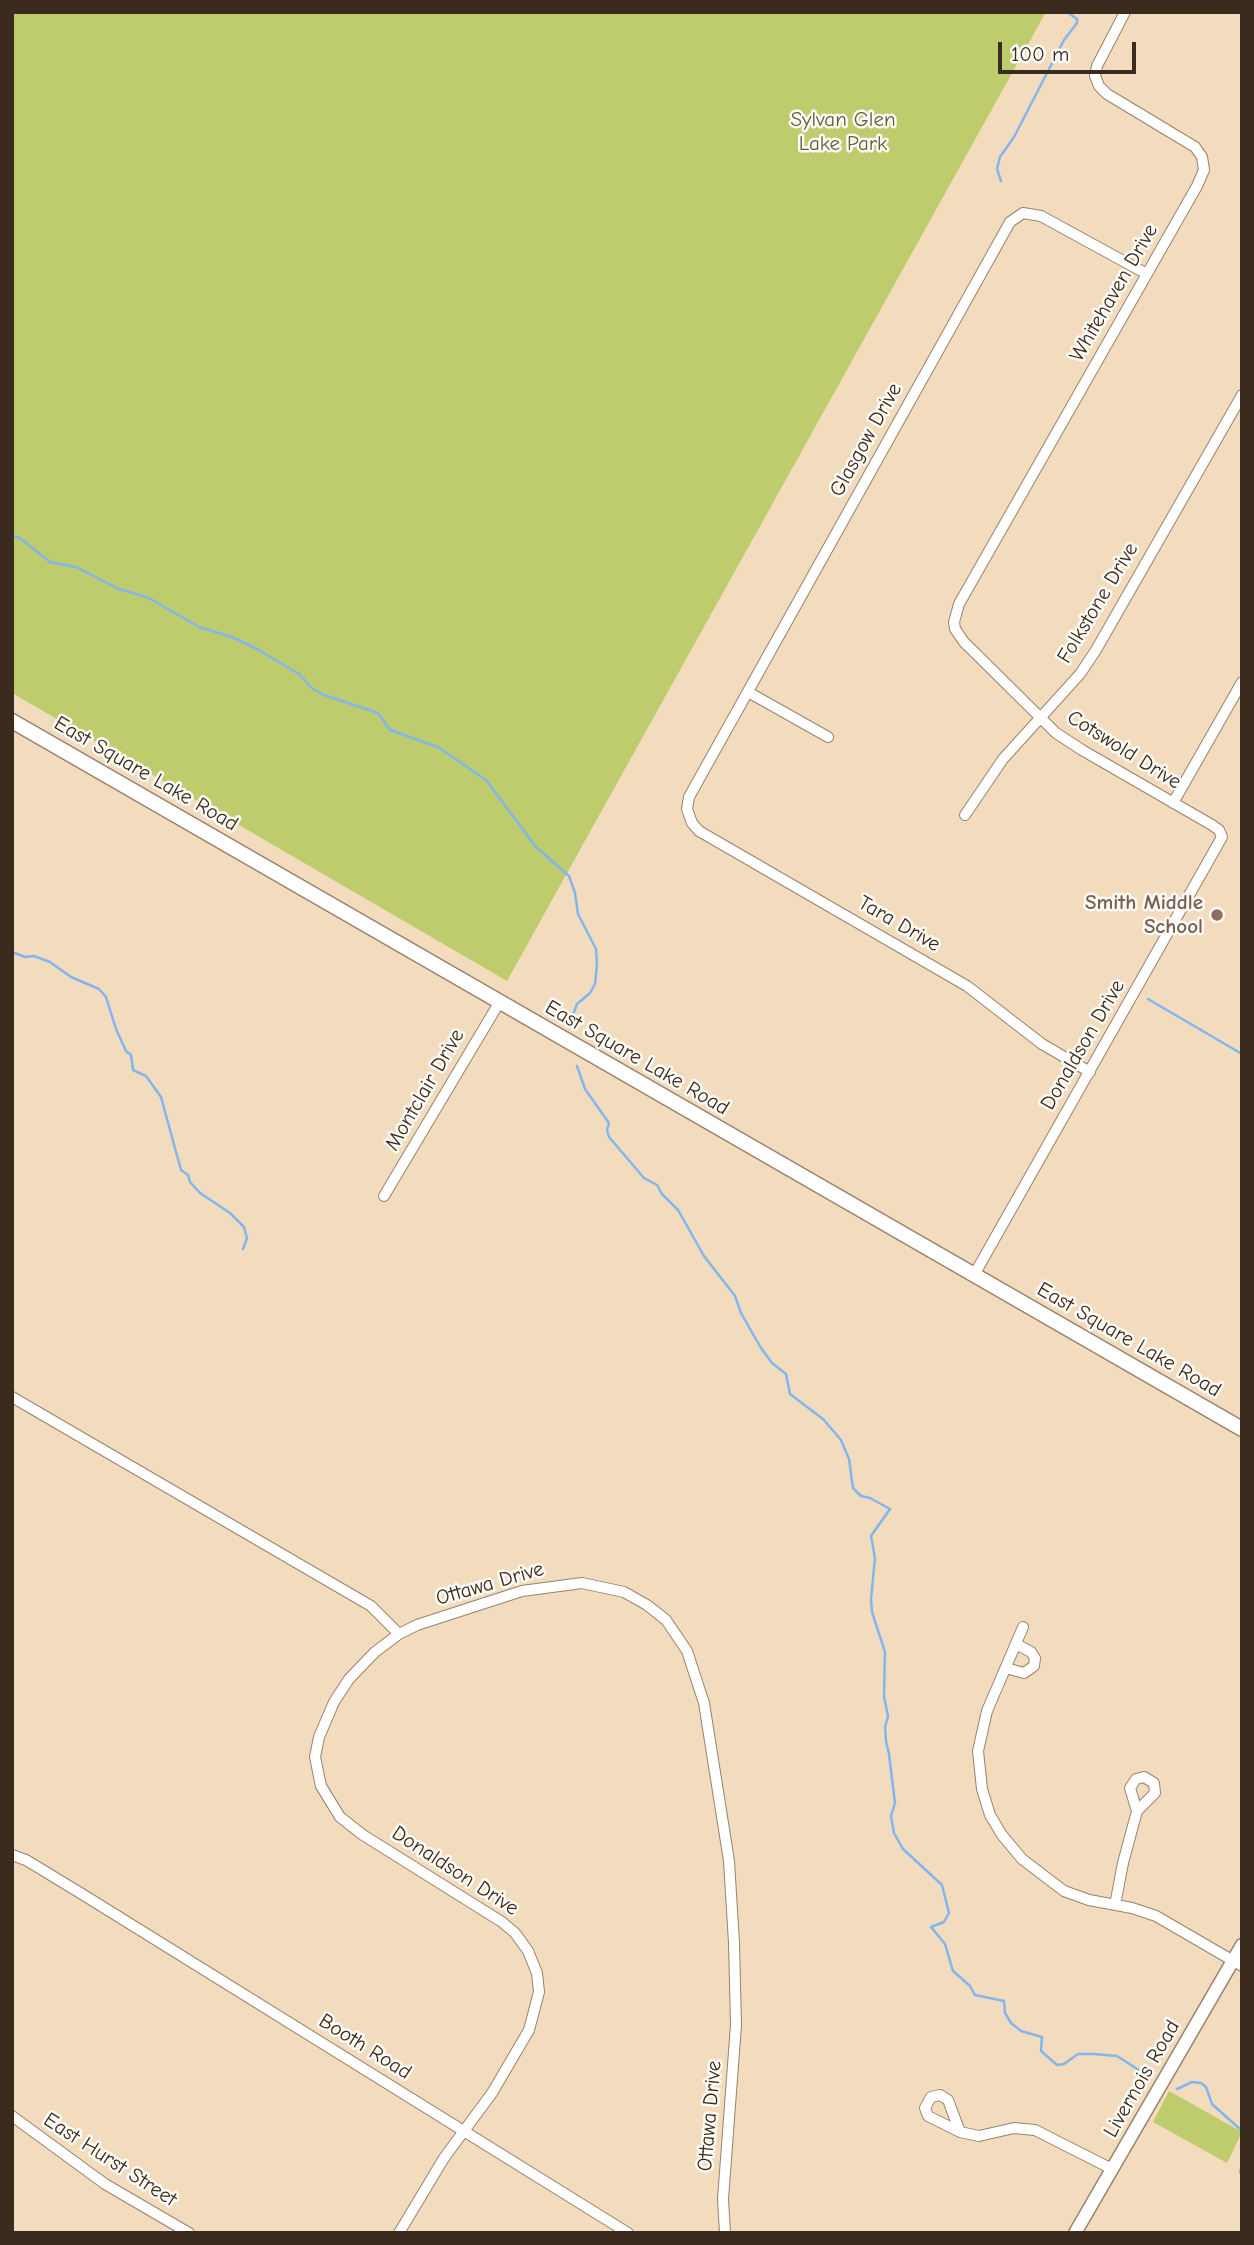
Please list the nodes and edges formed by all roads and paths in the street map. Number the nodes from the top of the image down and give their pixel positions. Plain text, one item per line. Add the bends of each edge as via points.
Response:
1 (1125, 12) edge
2 (1147, 274) junction
3 (1242, 395) edge
4 (955, 629) joint
5 (1242, 682) edge
6 (748, 692) junction
7 (1040, 717) junction
8 (12, 721) edge
9 (828, 737) dead end
10 (1173, 803) junction
11 (687, 814) joint
12 (965, 815) dead end
13 (1221, 833) joint
14 (499, 1003) junction
15 (1090, 1072) junction
16 (384, 1196) dead end
17 (974, 1275) junction
18 (12, 1397) edge
19 (1242, 1429) edge
20 (1023, 1627) dead end
21 (399, 1634) junction
22 (1016, 1644) junction
23 (1006, 1668) junction
24 (1138, 1811) dead end
25 (12, 1855) edge
26 (1115, 1905) junction
27 (1242, 1945) edge
28 (1237, 1963) edge
29 (12, 2116) edge
30 (464, 2131) junction
31 (960, 2132) dead end
32 (1112, 2169) junction
33 (189, 2233) edge
34 (399, 2233) edge
35 (628, 2233) edge
36 (725, 2233) edge
37 (1075, 2233) edge

1 - 2 street, Whitehaven Drive via 1097,66 1099,86 1195,147 1204,163 1197,186
2 - 4 street, Whitehaven Drive via 959,604
2 - 6 street, Glasgow Drive via 1037,214 1023,213 1010,222
3 - 7 street, Folkstone Drive via 1096,650
4 - 7 street, Cotswold Drive
5 - 10 street
6 - 9 street
6 - 11 street, Glasgow Drive via 689,797
7 - 10 street, Cotswold Drive via 1067,741
7 - 12 street, Folkstone Drive via 1003,759
8 - 14 main road, East Square Lake Road
10 - 13 street, Cotswold Drive
11 - 15 street, Tara Drive via 699,831 967,986 1042,1044
13 - 15 street, Donaldson Drive via 1219,845
14 - 16 street, Montclair Drive
14 - 17 main road, East Square Lake Road
15 - 17 street, Donaldson Drive
17 - 19 main road, East Square Lake Road
18 - 21 street via 371,1606
20 - 22 street
21 - 30 street, Donaldson Drive via 365,1661 340,1692 319,1737 316,1764 325,1795 348,1825 492,1914 516,1933 533,1960 539,1992 529,2030
21 - 36 street, Ottawa Drive via 522,1591 582,1583 613,1588 647,1605 674,1630 687,1651 706,1715 732,1894 736,2025 723,2191
22 - 23 street
22 - 23 street via 1031,1652 1034,1666 1024,1673
23 - 26 street via 979,1740 980,1780 990,1815 1016,1853 1055,1885 1075,1896
24 - 26 street
25 - 30 street, Booth Road
26 - 28 street via 1156,1916
27 - 28 street, Livernois Road
28 - 32 street, Livernois Road
29 - 33 street, East Hurst Street via 105,2184
30 - 34 street, Donaldson Drive
30 - 35 street, Booth Road
31 - 32 street via 979,2136 1014,2128 1035,2130
32 - 37 street, Livernois Road

